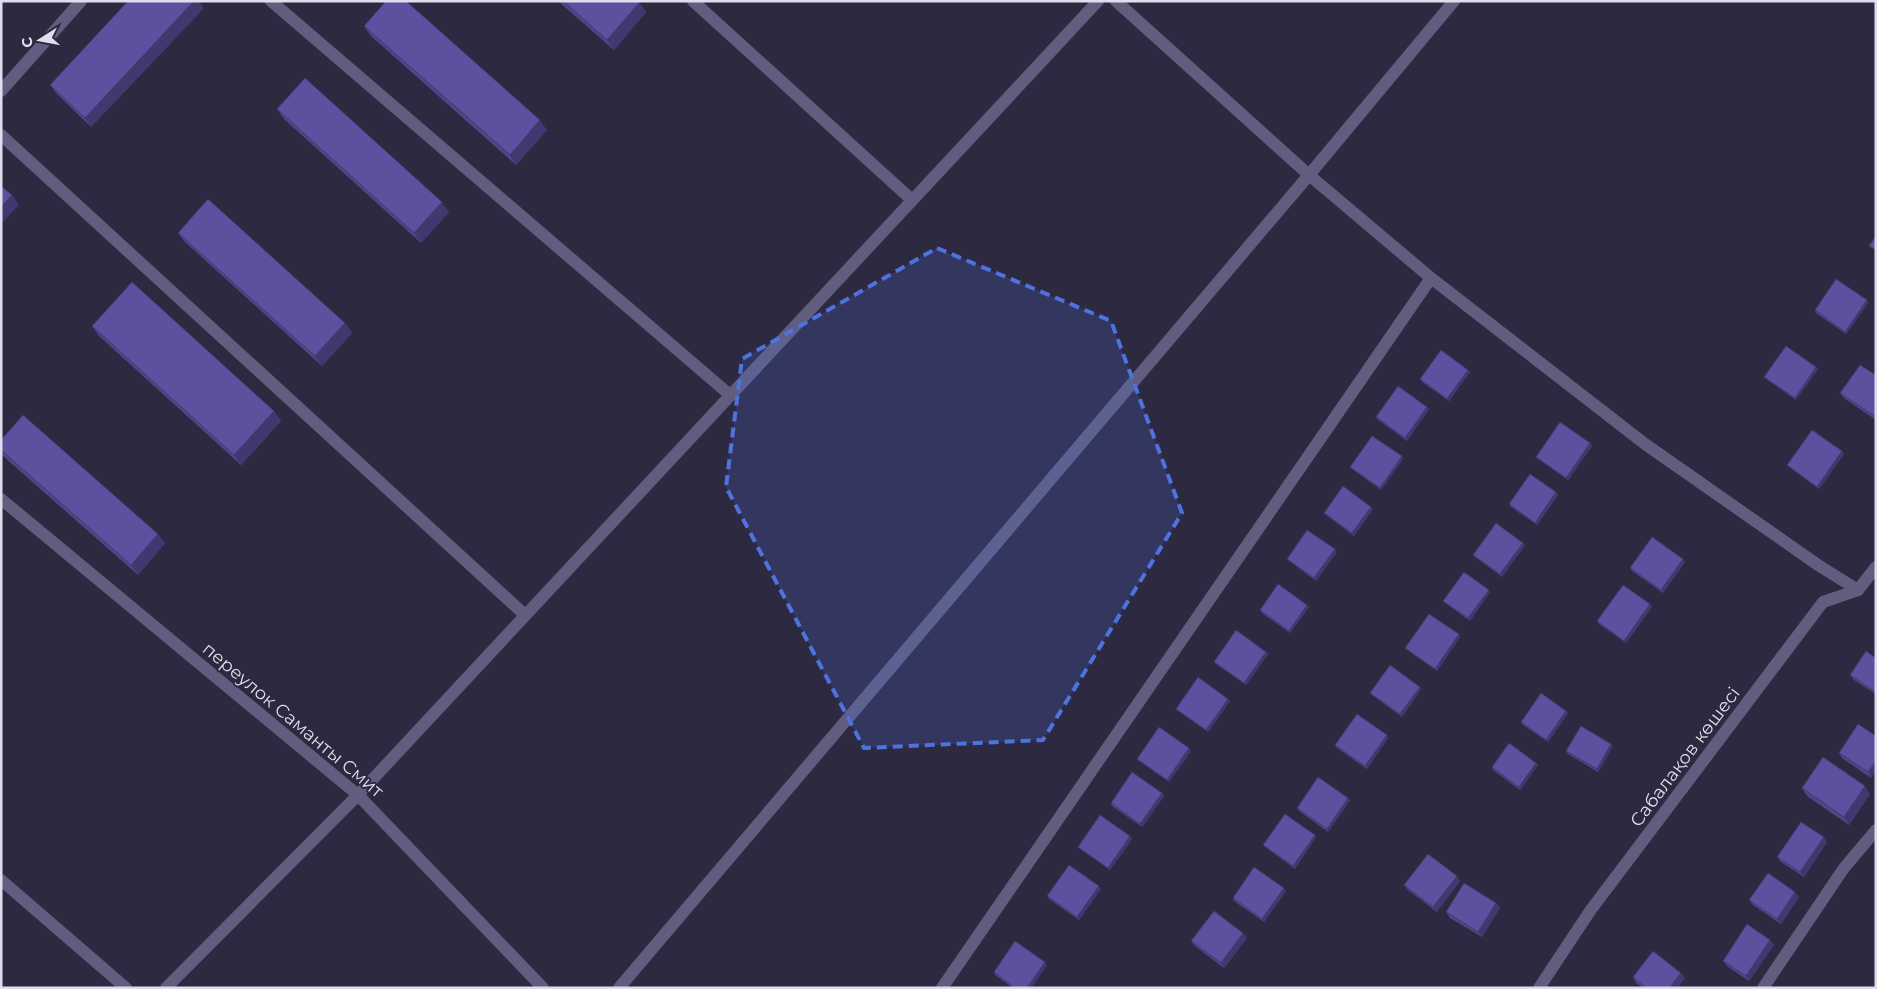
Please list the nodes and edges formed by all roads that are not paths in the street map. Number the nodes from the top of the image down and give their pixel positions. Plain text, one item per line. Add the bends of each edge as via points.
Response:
1 (81, 1) edge
2 (271, 1) edge
3 (693, 1) edge
4 (1098, 1) edge
5 (1116, 1) edge
6 (1454, 1) edge
7 (1, 91) edge
8 (1, 134) edge
9 (1309, 175) junction
10 (912, 200) junction
11 (1431, 278) junction
12 (730, 395) junction
13 (1, 499) edge
14 (1876, 567) edge
15 (1858, 590) junction
16 (525, 615) junction
17 (358, 795) junction
18 (1876, 830) edge
19 (1, 880) edge
20 (126, 988) edge
21 (166, 988) edge
22 (543, 988) edge
23 (619, 988) edge
24 (942, 988) edge
25 (1539, 988) edge
26 (1763, 988) edge

1 - 7 street
2 - 12 street
3 - 10 street
4 - 10 street
5 - 9 street
6 - 9 street
8 - 16 street
9 - 11 street
9 - 23 street
10 - 12 street
11 - 15 street via 1645,444
11 - 24 street
12 - 16 street
13 - 17 street, переулок Саманты Смит
14 - 15 street
15 - 25 street, Сабалақов көшесі via 1822,602 1590,911
16 - 17 street
17 - 21 street
17 - 22 street, переулок Саманты Смит
18 - 26 street via 1844,868
19 - 20 street

